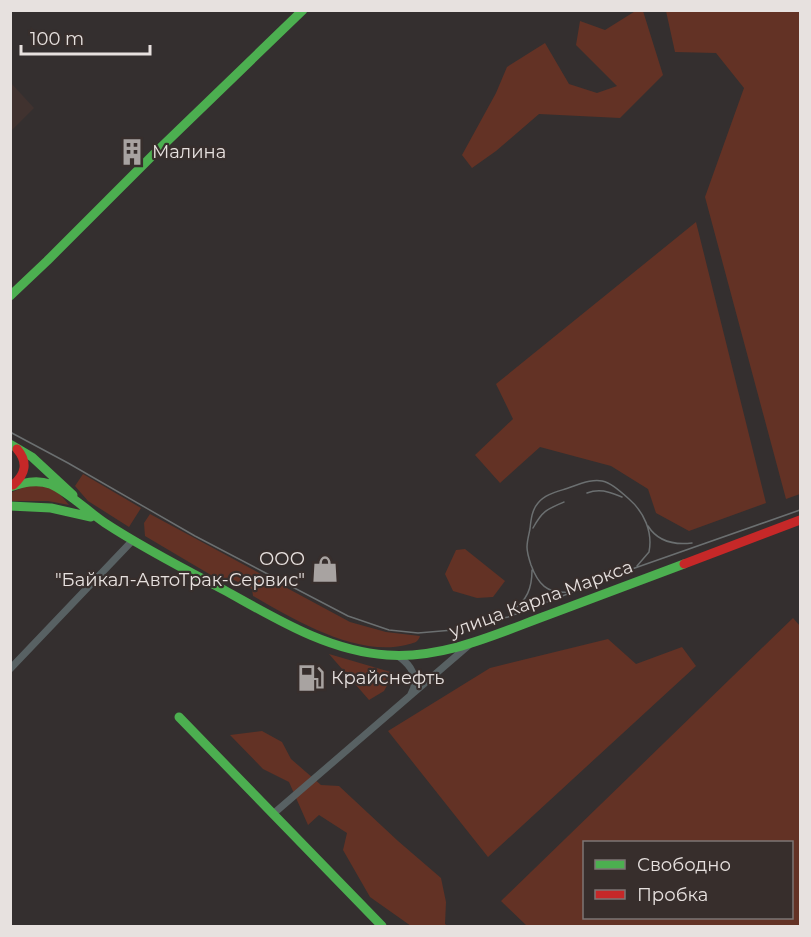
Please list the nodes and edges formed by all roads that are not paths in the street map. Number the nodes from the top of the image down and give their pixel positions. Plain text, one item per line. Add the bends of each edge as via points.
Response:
1 (303, 10) edge
2 (10, 296) edge
3 (11, 445) edge
4 (10, 487) edge
5 (10, 506) edge
6 (99, 519) junction
7 (801, 520) edge
8 (133, 540) junction
9 (470, 644) junction
10 (398, 656) junction
11 (10, 669) edge
12 (408, 698) junction
13 (179, 717) dead end
14 (273, 814) junction
15 (382, 927) edge

1 - 2 street
3 - 4 street via 22,454 25,464 22,477
3 - 6 street, улица Карла Маркса via 33,457
4 - 6 street, улица Карла Маркса via 36,481 50,484
5 - 6 street via 59,508
6 - 8 street, улица Карла Маркса
7 - 9 street, улица Карла Маркса
8 - 10 street, улица Карла Маркса via 299,630 339,646
8 - 11 street
9 - 10 street, улица Карла Маркса
9 - 12 street
10 - 12 street via 407,662 414,675 415,684
12 - 14 street
13 - 14 street
14 - 15 street

